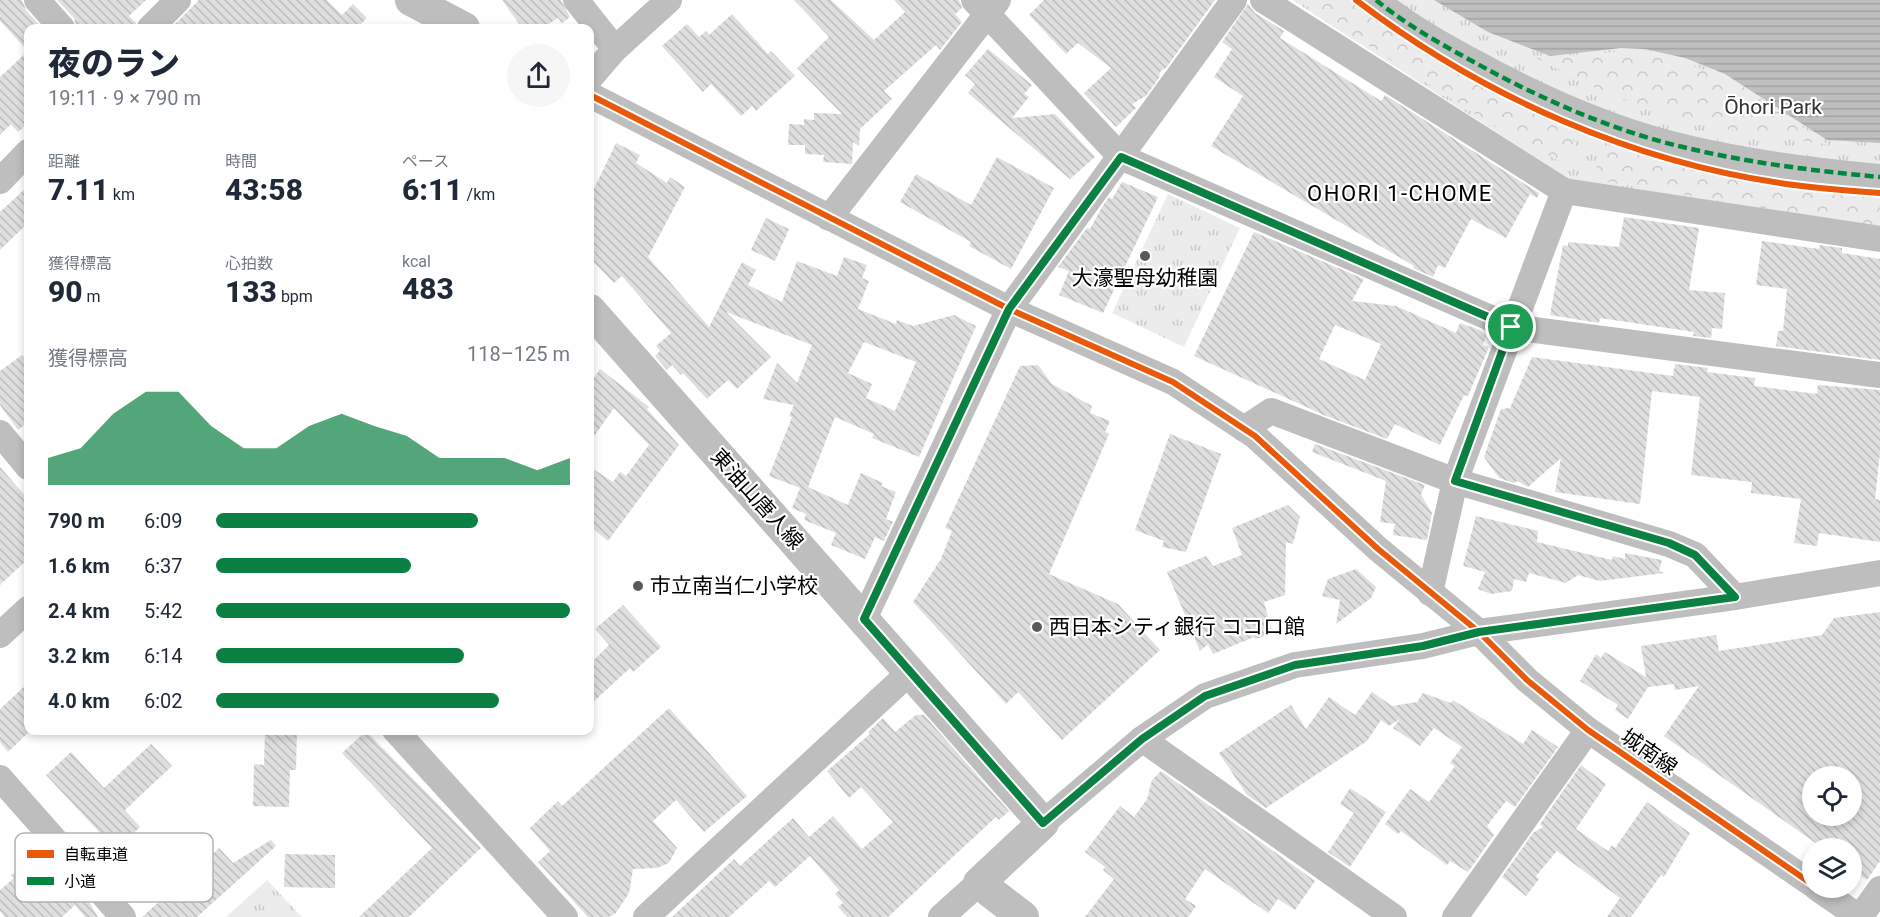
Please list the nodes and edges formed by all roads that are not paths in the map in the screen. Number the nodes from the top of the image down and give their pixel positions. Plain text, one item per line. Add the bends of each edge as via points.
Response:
1 (37, 0) edge
2 (178, 0) edge
3 (411, 0) edge
4 (576, 0) edge
5 (669, 0) edge
6 (1234, 0) edge
7 (1263, 0) edge
8 (1376, 0) edge
9 (986, 5) edge
10 (58, 24) edge
11 (154, 24) edge
12 (456, 24) edge
13 (615, 49) junction
14 (594, 73) edge
15 (594, 97) edge
16 (24, 156) edge
17 (1121, 157) junction
18 (1880, 177) edge
19 (0, 181) edge
20 (1564, 191) junction
21 (829, 218) junction
22 (1880, 239) edge
23 (1009, 309) junction
24 (594, 315) edge
25 (1511, 327) junction
26 (1880, 375) edge
27 (1244, 429) junction
28 (0, 433) edge
29 (24, 462) edge
30 (1455, 481) junction
31 (1880, 573) edge
32 (1430, 593) junction
33 (1735, 597) junction
34 (24, 613) edge
35 (864, 619) junction
36 (1479, 632) junction
37 (0, 635) edge
38 (910, 672) junction
39 (1588, 730) junction
40 (400, 735) edge
41 (1142, 739) junction
42 (0, 778) edge
43 (1043, 823) junction
44 (49, 833) edge
45 (1802, 878) edge
46 (978, 883) junction
47 (1880, 889) edge
48 (1831, 898) edge
49 (110, 902) edge
50 (123, 917) edge
51 (565, 917) edge
52 (646, 917) edge
53 (941, 917) edge
54 (1023, 917) edge
55 (1394, 917) edge
56 (1455, 917) edge
57 (1859, 917) edge

1 - 10 street
2 - 11 street
3 - 12 main road
4 - 13 street
5 - 13 street
6 - 17 street
7 - 20 street
8 - 18 street via 1432,39 1512,83 1596,120 1685,148 1794,169
9 - 17 street
9 - 21 street
13 - 14 street
15 - 21 street, 城南線
16 - 19 street
17 - 23 street
17 - 25 street
20 - 22 street
20 - 25 street
21 - 23 street, 城南線
23 - 27 street, 城南線 via 1173,382
23 - 35 street
24 - 35 main road, 東油山唐人線
25 - 26 street
25 - 30 street
27 - 30 street via 1271,411
27 - 32 street, 城南線
28 - 29 street
30 - 32 street
30 - 33 street via 1669,543 1695,555
31 - 33 street
32 - 36 street, 城南線
33 - 36 street
34 - 37 street
35 - 38 main road, 東油山唐人線
36 - 39 street, 城南線 via 1527,680
36 - 41 street via 1423,646 1295,665 1205,696
38 - 43 main road, 東油山唐人線
38 - 52 street
39 - 45 street, 城南線
39 - 56 street
40 - 51 street
41 - 43 street
41 - 55 street
42 - 44 street
43 - 46 main road
46 - 53 street
46 - 54 main road
47 - 57 street
48 - 57 street
49 - 50 street

